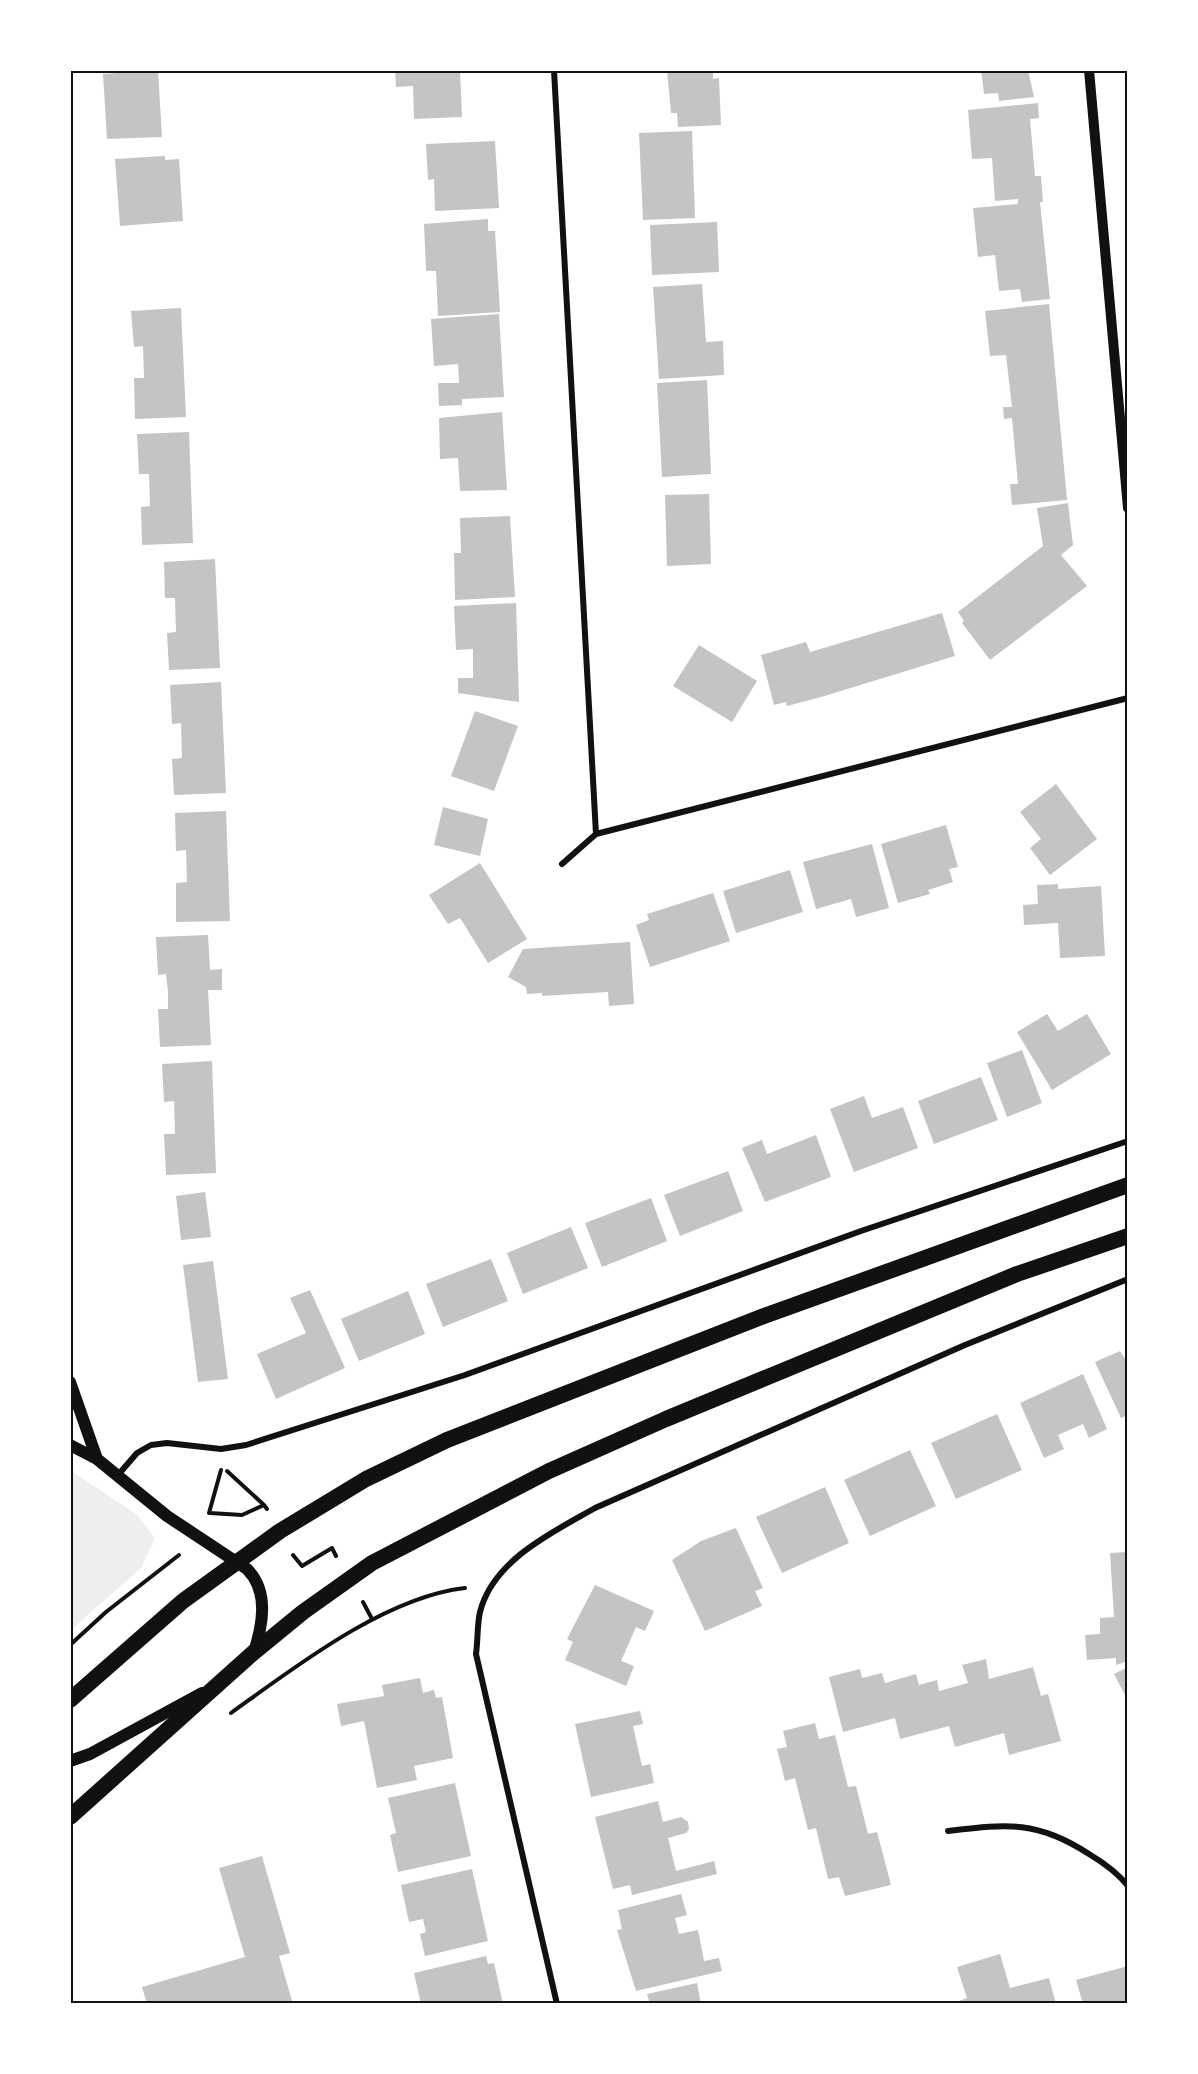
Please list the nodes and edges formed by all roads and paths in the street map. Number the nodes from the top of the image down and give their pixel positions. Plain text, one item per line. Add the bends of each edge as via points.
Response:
1 (554, 70) edge
2 (1089, 70) edge
3 (1128, 508) edge
4 (1128, 698) edge
5 (597, 834) junction
6 (562, 864) dead end
7 (1128, 1141) edge
8 (1128, 1185) edge
9 (1128, 1236) edge
10 (1128, 1279) edge
11 (70, 1382) edge
12 (70, 1445) edge
13 (97, 1459) junction
14 (117, 1476) junction
15 (264, 1505) junction
16 (269, 1512) dead end
17 (209, 1513) junction
18 (206, 1518) dead end
19 (182, 1552) dead end
20 (294, 1556) dead end
21 (339, 1560) dead end
22 (237, 1562) junction
23 (493, 1585) junction
24 (365, 1605) dead end
25 (372, 1619) junction
26 (70, 1645) edge
27 (253, 1653) junction
28 (216, 1685) junction
29 (70, 1700) edge
30 (227, 1716) dead end
31 (70, 1761) edge
32 (70, 1817) edge
33 (948, 1831) dead end
34 (1128, 1886) edge
35 (557, 2004) edge

1 - 5 street
2 - 3 street
4 - 5 street
5 - 6 street
7 - 14 street via 861,1231 465,1375 246,1445 221,1449 151,1445 137,1453
8 - 22 highway via 764,1317 447,1440 366,1479
9 - 27 highway via 1017,1274 549,1471 372,1563 303,1611
10 - 23 street via 965,1345 595,1508 538,1541 511,1563
11 - 13 main road
12 - 13 main road
13 - 14 main road
14 - 22 main road via 167,1516
15 - 16 path
15 - 17 path via 242,1515
15 - 17 path via 222,1466
17 - 18 path
19 - 26 path
20 - 21 path via 302,1566 332,1548
22 - 27 main road via 256,1579 261,1592 260,1632
22 - 29 highway via 183,1601
23 - 25 path via 444,1590
23 - 35 street via 480,1611 476,1654
24 - 25 path
25 - 30 path via 293,1668
27 - 28 highway
28 - 31 main road via 90,1754
28 - 32 highway
33 - 34 street via 1004,1825 1063,1837 1104,1864

